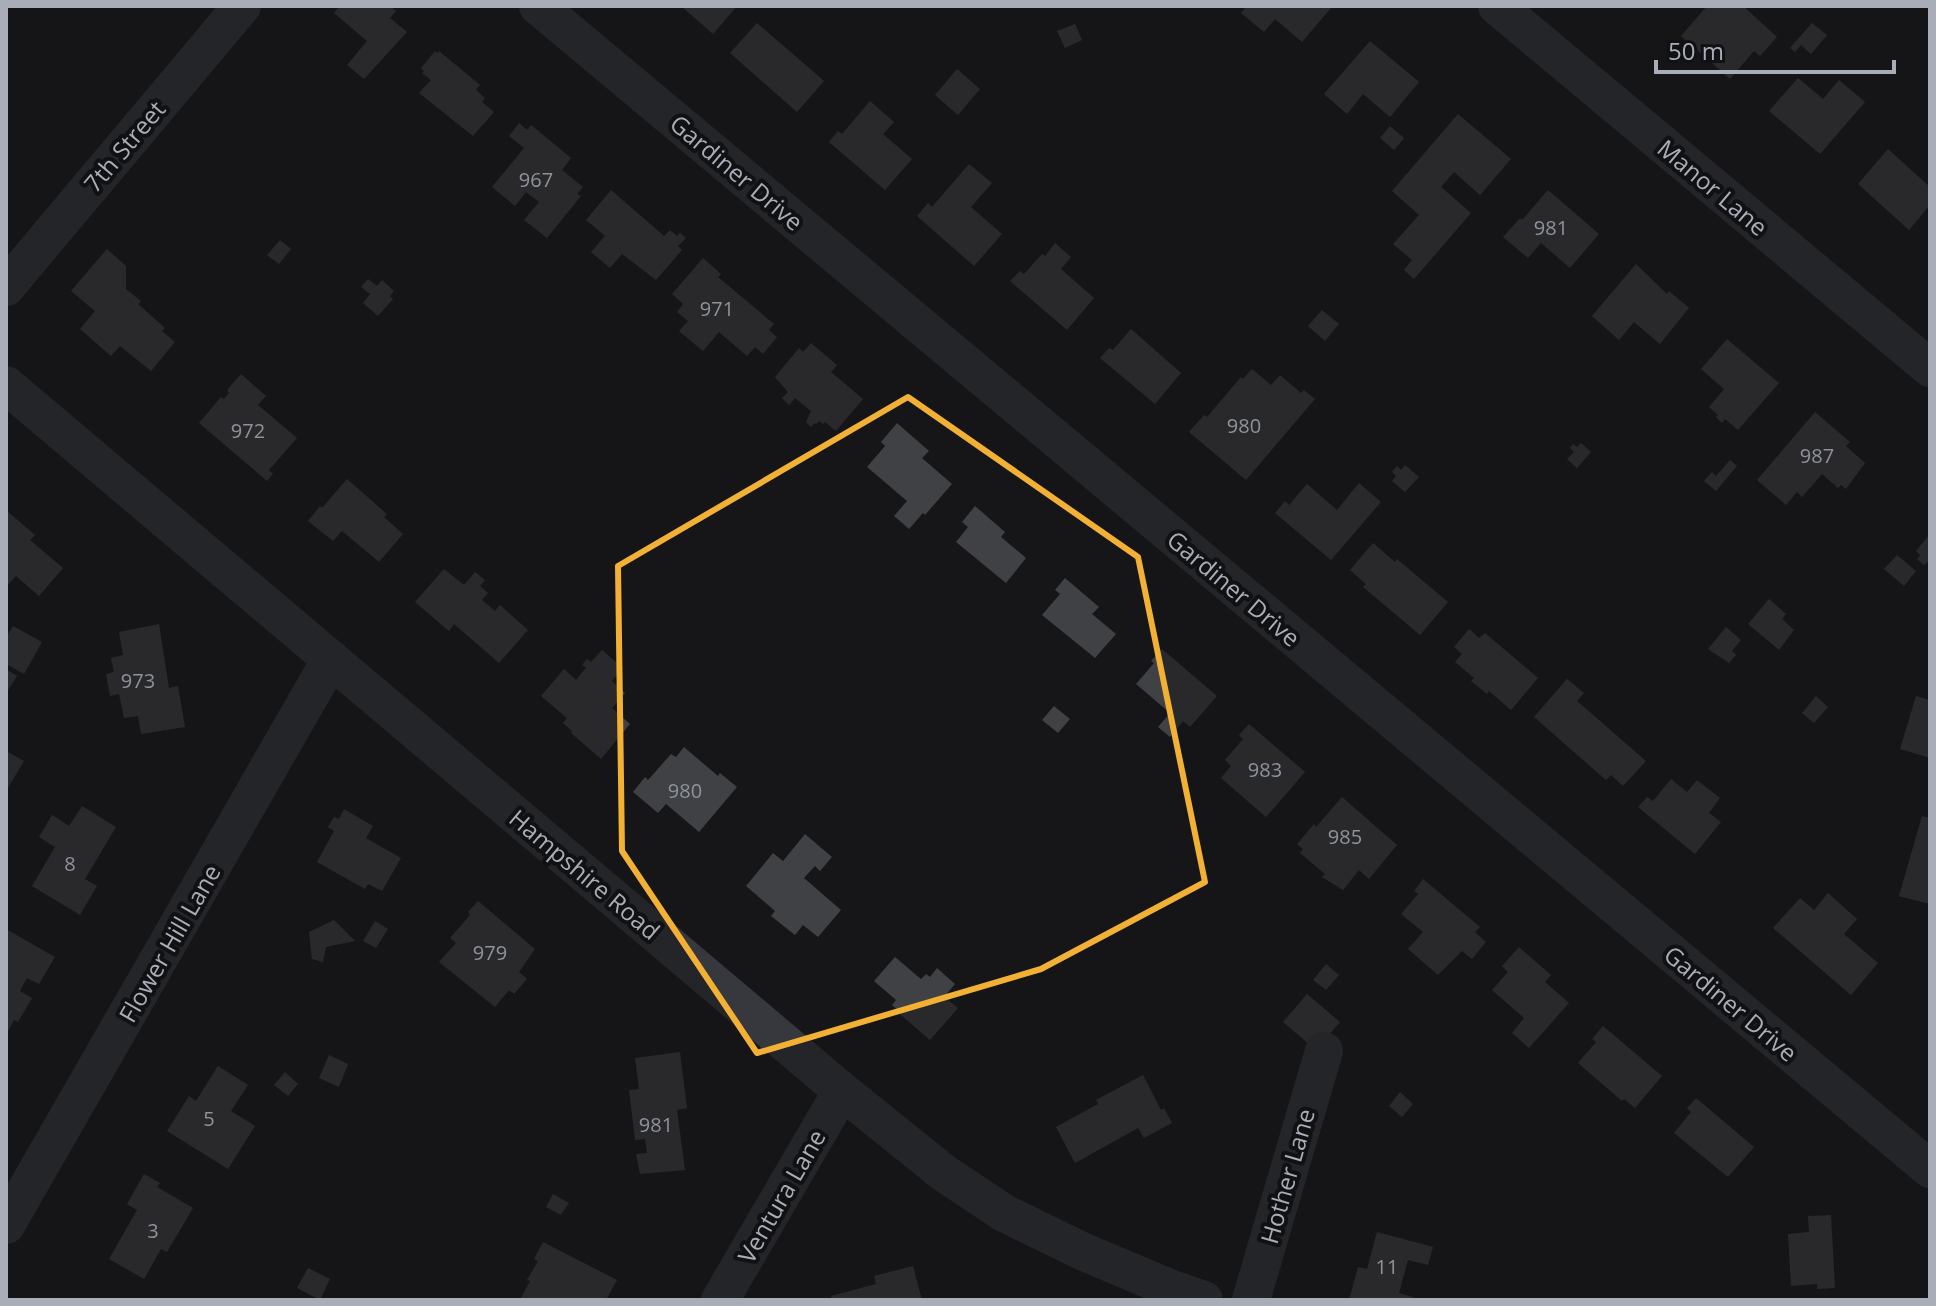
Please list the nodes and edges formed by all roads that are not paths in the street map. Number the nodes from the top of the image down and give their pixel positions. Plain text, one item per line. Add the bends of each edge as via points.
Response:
1 (242, 6) edge
2 (538, 6) edge
3 (1497, 6) edge
4 (6, 287) edge
5 (1930, 368) edge
6 (6, 385) edge
7 (331, 659) junction
8 (1324, 1051) dead end
9 (842, 1091) junction
10 (1930, 1169) edge
11 (6, 1225) edge
12 (720, 1300) edge
13 (1204, 1300) edge
14 (1251, 1300) edge

1 - 4 street, 7th Street
2 - 10 street, Gardiner Drive
3 - 5 street, Manor Lane
6 - 7 street, Hampshire Road
7 - 9 street, Hampshire Road
7 - 11 street, Flower Hill Lane
8 - 14 street, Hother Lane
9 - 12 street, Ventura Lane
9 - 13 street, Hampshire Road via 944,1173 1004,1213

